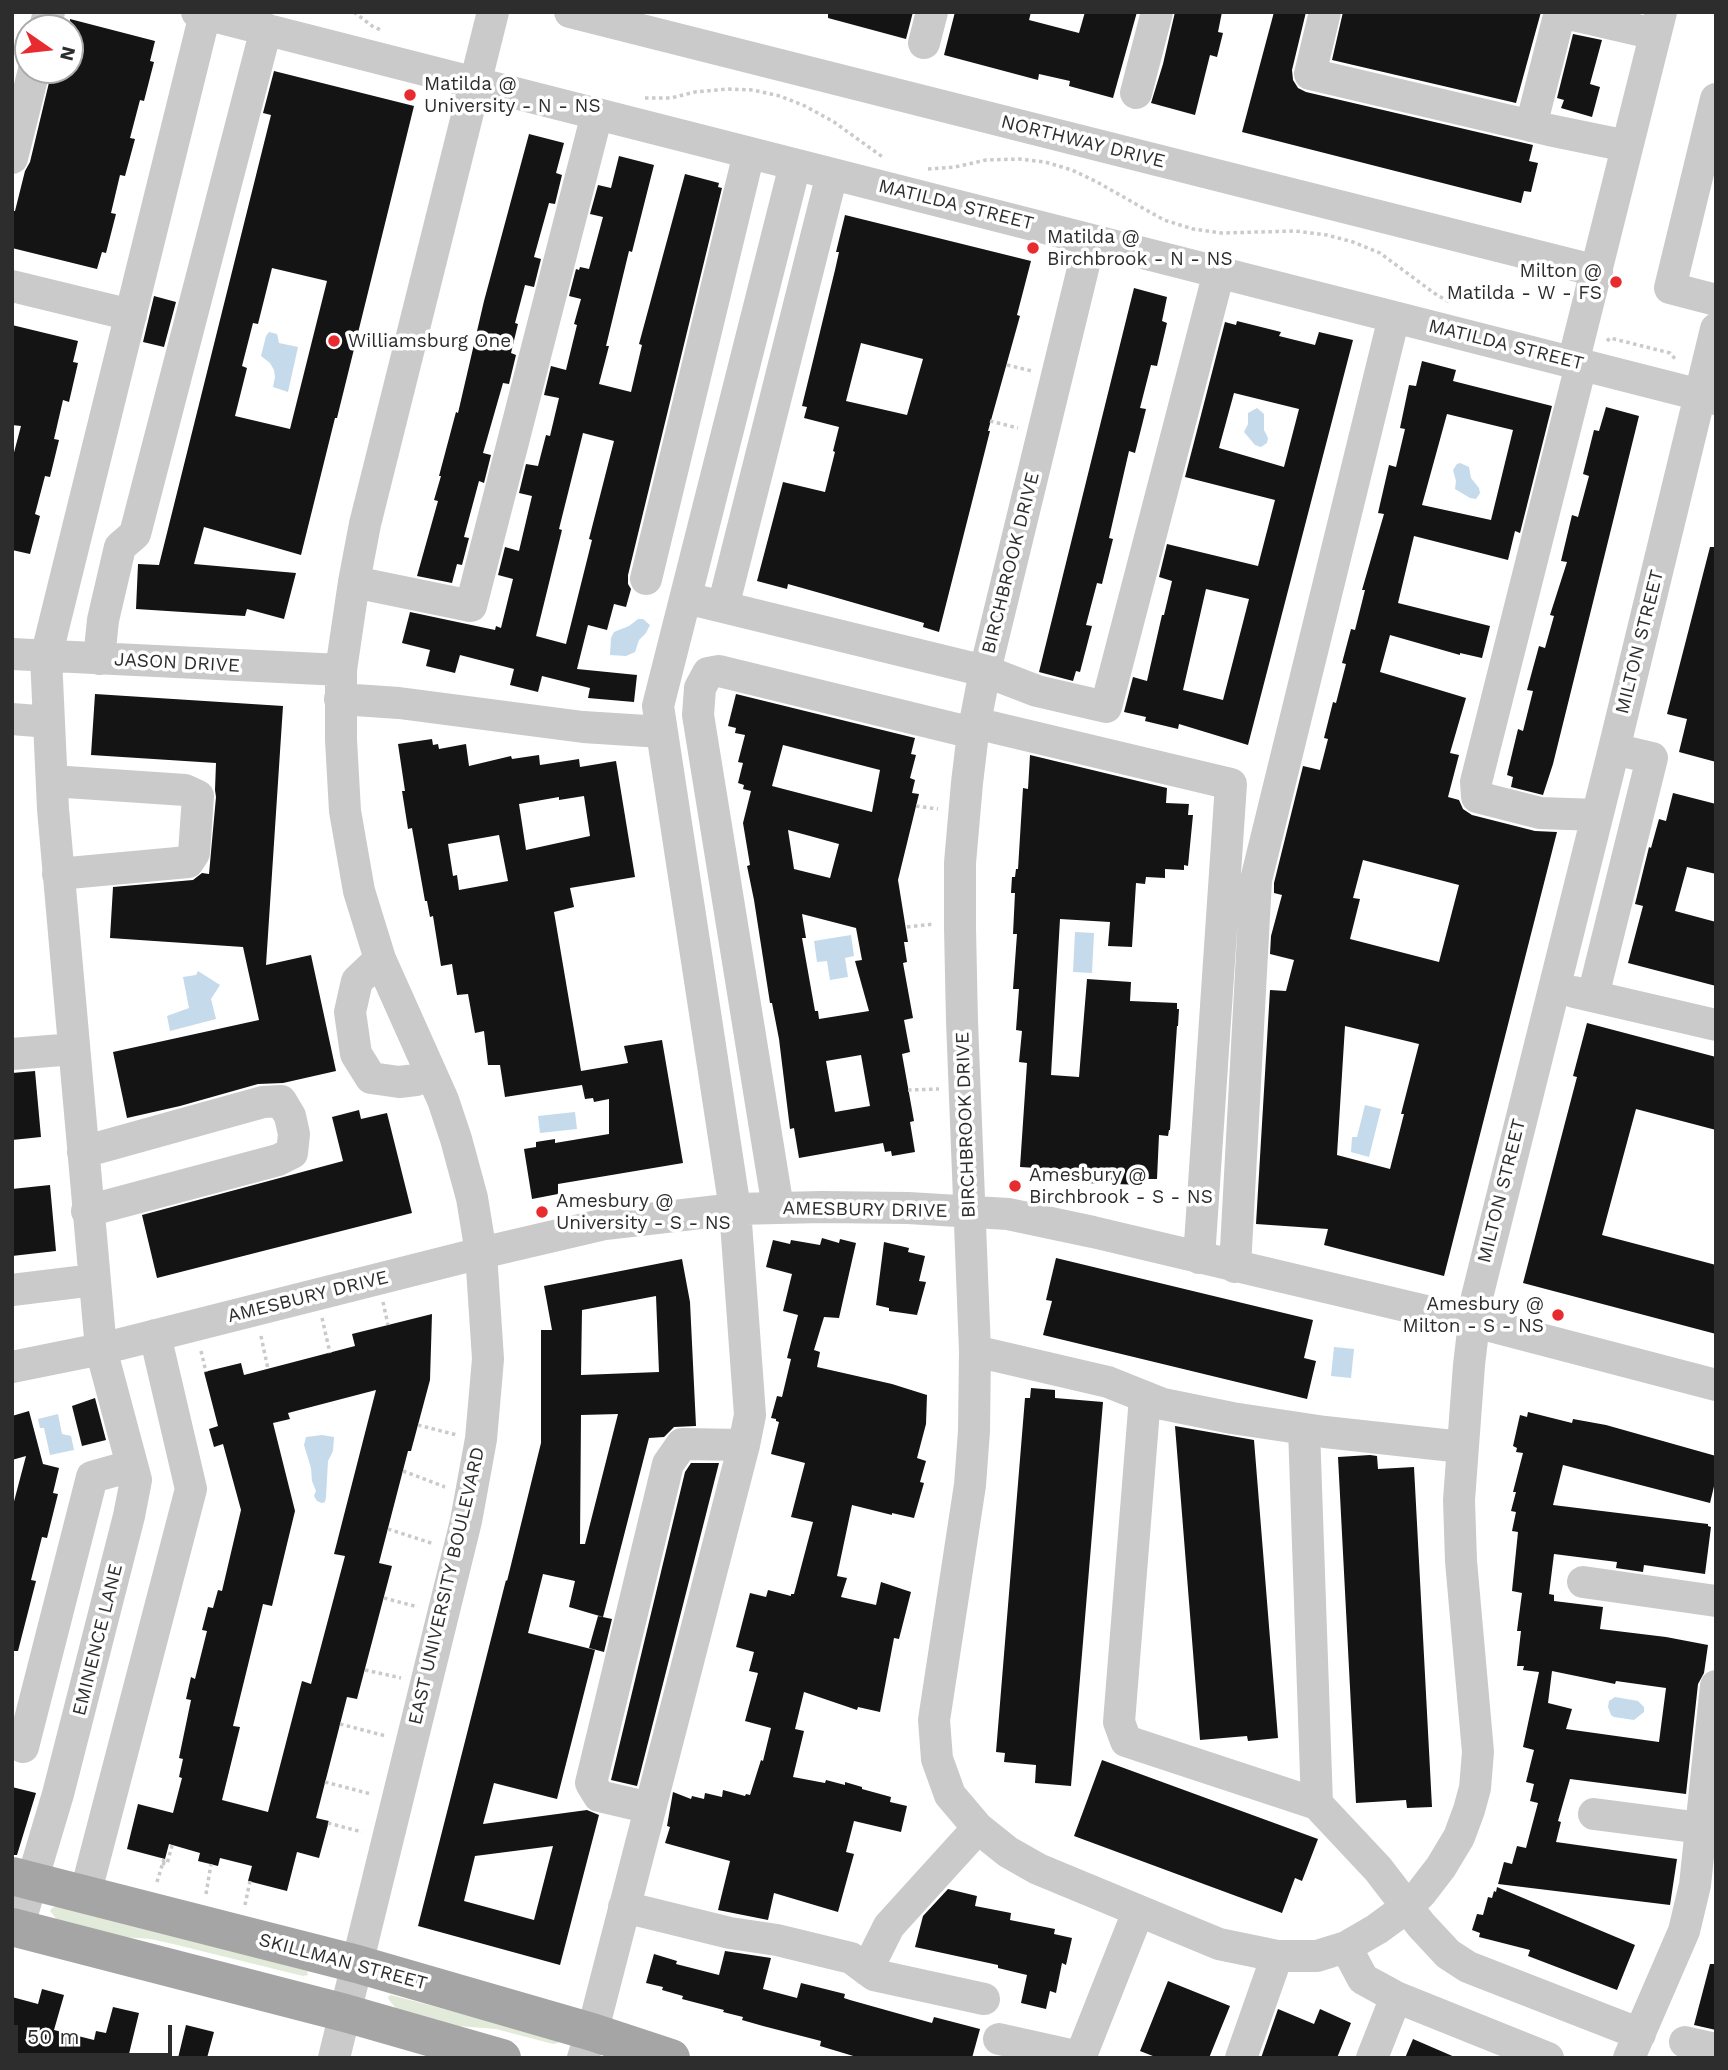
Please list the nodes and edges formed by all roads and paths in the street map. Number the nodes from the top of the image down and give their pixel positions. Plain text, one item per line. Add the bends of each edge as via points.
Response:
1 (493, 12) edge
2 (570, 12) edge
3 (932, 12) edge
4 (1157, 12) edge
5 (1325, 12) edge
6 (1560, 12) edge
7 (201, 13) edge
8 (1658, 23) edge
9 (266, 29) junction
10 (924, 43) dead end
11 (475, 83) junction
12 (30, 84) edge
13 (1136, 93) dead end
14 (638, 97) dead end
15 (1716, 99) edge
16 (597, 114) junction
17 (1531, 126) junction
18 (1628, 146) junction
19 (749, 153) junction
20 (12, 158) edge
21 (885, 159) dead end
22 (795, 164) junction
23 (918, 168) dead end
24 (832, 174) junction
25 (1090, 240) junction
26 (1597, 271) junction
27 (1219, 272) junction
28 (12, 286) edge
29 (1716, 300) edge
30 (1459, 307) dead end
31 (131, 315) junction
32 (1395, 317) junction
33 (1716, 329) edge
34 (1604, 343) dead end
35 (1679, 363) dead end
36 (1577, 364) junction
37 (1007, 365) dead end
38 (1041, 373) dead end
39 (1708, 397) edge
40 (990, 421) dead end
41 (1026, 430) dead end
42 (646, 579) dead end
43 (354, 582) junction
44 (686, 597) junction
45 (723, 607) junction
46 (12, 654) edge
47 (46, 657) junction
48 (99, 659) junction
49 (985, 671) junction
50 (341, 685) junction
51 (12, 719) edge
52 (49, 722) junction
53 (974, 728) junction
54 (662, 732) junction
55 (1614, 749) junction
56 (52, 780) junction
57 (916, 806) dead end
58 (941, 810) dead end
59 (1597, 815) junction
60 (58, 874) junction
61 (939, 923) dead end
62 (907, 927) dead end
63 (380, 959) junction
64 (1554, 987) junction
65 (1593, 996) junction
66 (1716, 1025) edge
67 (74, 1049) junction
68 (12, 1054) edge
69 (431, 1073) junction
70 (948, 1089) dead end
71 (908, 1090) dead end
72 (83, 1152) junction
73 (778, 1208) junction
74 (735, 1209) junction
75 (88, 1211) junction
76 (970, 1212) junction
77 (481, 1253) junction
78 (1199, 1258) junction
79 (1235, 1267) junction
80 (94, 1280) junction
81 (12, 1290) edge
82 (382, 1297) dead end
83 (321, 1312) dead end
84 (1474, 1322) junction
85 (388, 1325) dead end
86 (259, 1327) dead end
87 (155, 1335) junction
88 (198, 1343) dead end
89 (101, 1349) junction
90 (975, 1351) junction
91 (330, 1353) dead end
92 (12, 1367) edge
93 (268, 1369) dead end
94 (206, 1372) dead end
95 (1716, 1384) edge
96 (1145, 1397) junction
97 (418, 1425) dead end
98 (1304, 1429) junction
99 (460, 1435) dead end
100 (744, 1445) junction
101 (1462, 1447) junction
102 (131, 1466) junction
103 (403, 1471) dead end
104 (450, 1489) dead end
105 (388, 1530) dead end
106 (436, 1545) dead end
107 (1583, 1582) dead end
108 (384, 1598) dead end
109 (1716, 1601) edge
110 (421, 1608) dead end
111 (365, 1670) dead end
112 (403, 1679) dead end
113 (1716, 1686) edge
114 (340, 1724) dead end
115 (388, 1736) dead end
116 (18, 1746) edge
117 (68, 1759) junction
118 (325, 1782) dead end
119 (373, 1795) dead end
120 (1317, 1804) junction
121 (650, 1808) junction
122 (1594, 1814) dead end
123 (328, 1824) dead end
124 (978, 1828) junction
125 (1701, 1828) junction
126 (364, 1833) dead end
127 (173, 1842) dead end
128 (211, 1864) dead end
129 (23, 1879) edge
130 (250, 1881) dead end
131 (156, 1886) dead end
132 (85, 1895) junction
133 (205, 1898) dead end
134 (624, 1907) junction
135 (1407, 1907) junction
136 (244, 1908) dead end
137 (1138, 1912) junction
138 (15, 1928) edge
139 (1346, 1947) junction
140 (1277, 1956) junction
141 (357, 1964) junction
142 (867, 1970) junction
143 (1396, 1997) junction
144 (984, 1999) dead end
145 (345, 2013) junction
146 (999, 2039) dead end
147 (1685, 2042) dead end
148 (588, 2045) edge
149 (1635, 2046) edge
150 (1716, 2049) edge
151 (334, 2058) edge
152 (502, 2058) edge
153 (671, 2058) edge
154 (1080, 2058) edge
155 (1241, 2058) edge
156 (1372, 2058) edge
157 (1548, 2058) edge

1 - 11 street, EAST UNIVERSITY BOULEVARD
2 - 26 street, NORTHWAY DRIVE
3 - 10 street
4 - 13 street
5 - 17 street via 1310,74
6 - 8 street
6 - 17 street
7 - 9 street, MATILDA STREET
7 - 31 street, EMINENCE LANE
8 - 18 street
9 - 11 street, MATILDA STREET
9 - 48 street via 135,534 120,547
11 - 16 street, MATILDA STREET
11 - 43 street, EAST UNIVERSITY BOULEVARD
12 - 20 street
14 - 21 path via 728,89 780,96 834,122
15 - 29 street via 1670,288
16 - 19 street, MATILDA STREET
16 - 43 street via 471,606
17 - 18 street
18 - 26 street
19 - 22 street, MATILDA STREET
19 - 42 street
22 - 24 street, MATILDA STREET
22 - 44 street
23 - 30 path via 931,170 986,160 1045,162 1072,170 1164,220 1193,229 1295,231 1353,242 1380,253
24 - 25 street, MATILDA STREET
24 - 45 street
25 - 27 street, MATILDA STREET
25 - 49 street, BIRCHBROOK DRIVE
26 - 36 street
27 - 32 street, MATILDA STREET
27 - 49 street via 1106,707 1037,691
28 - 31 street
31 - 47 street, EMINENCE LANE
32 - 36 street, MATILDA STREET
32 - 79 street via 1256,880
33 - 39 street, MILTON STREET
34 - 35 path via 1610,338 1670,353
36 - 39 street, MATILDA STREET
36 - 59 street via 1476,782 1477,797 1500,804 1540,813
37 - 38 path
39 - 55 street, MILTON STREET
40 - 41 path
43 - 50 street, EAST UNIVERSITY BOULEVARD
44 - 45 street
44 - 54 street via 658,706
45 - 49 street
46 - 47 street, JASON DRIVE
47 - 48 street, JASON DRIVE
47 - 52 street, EMINENCE LANE
48 - 50 street, JASON DRIVE
49 - 53 street, BIRCHBROOK DRIVE
50 - 54 street, JASON DRIVE via 399,703 583,727
50 - 63 street, EAST UNIVERSITY BOULEVARD via 345,811 359,891
51 - 52 street
52 - 56 street, EMINENCE LANE
53 - 73 street via 719,671 708,673 700,688 698,715
53 - 76 street, BIRCHBROOK DRIVE via 960,863
53 - 78 street via 1231,784
54 - 74 street
55 - 59 street, MILTON STREET
55 - 65 street via 1653,758
56 - 60 street, EMINENCE LANE
56 - 60 street via 185,790 198,796 194,853 188,862
57 - 58 path
59 - 64 street, MILTON STREET
60 - 67 street, EMINENCE LANE
61 - 62 path
63 - 69 street, EAST UNIVERSITY BOULEVARD
63 - 69 street via 357,981 350,1012 356,1054 371,1078 399,1083
64 - 65 street
64 - 84 street, MILTON STREET via 1483,1269
65 - 66 street
67 - 68 street
67 - 72 street, EMINENCE LANE
69 - 77 street, EAST UNIVERSITY BOULEVARD via 456,1139
70 - 71 path
72 - 75 street, EMINENCE LANE
72 - 75 street via 263,1102 281,1101 294,1134 292,1153 278,1160
73 - 74 street, AMESBURY DRIVE
73 - 76 street, AMESBURY DRIVE
74 - 77 street, AMESBURY DRIVE via 605,1224
74 - 100 street via 750,1415
75 - 80 street, EMINENCE LANE
76 - 78 street, AMESBURY DRIVE via 1008,1214
76 - 90 street, BIRCHBROOK DRIVE
77 - 87 street, AMESBURY DRIVE
77 - 141 street, EAST UNIVERSITY BOULEVARD via 488,1359 481,1439 466,1521
78 - 79 street, AMESBURY DRIVE
79 - 84 street, AMESBURY DRIVE
80 - 81 street
80 - 89 street, EMINENCE LANE
82 - 85 path
83 - 91 path
84 - 95 street, AMESBURY DRIVE
84 - 101 street, MILTON STREET
86 - 93 path
87 - 89 street, AMESBURY DRIVE
87 - 132 street via 191,1489
88 - 94 path
89 - 92 street, AMESBURY DRIVE
89 - 102 street, EMINENCE LANE
90 - 96 street via 1108,1382
90 - 124 street, BIRCHBROOK DRIVE via 970,1485 934,1720 937,1759 950,1795
96 - 98 street
96 - 120 street via 1119,1722 1126,1741
97 - 99 path
98 - 101 street
98 - 120 street
100 - 121 street
100 - 121 street via 682,1444 668,1464 591,1783 599,1796
101 - 135 street, MILTON STREET via 1461,1561 1478,1752 1475,1788 1460,1837
102 - 116 street via 92,1477
102 - 117 street, EMINENCE LANE via 136,1480 129,1516
103 - 104 path
105 - 106 path
107 - 109 street
108 - 110 path
111 - 112 path
113 - 125 street
114 - 115 path
116 - 117 street
117 - 129 street, EMINENCE LANE
118 - 119 path
120 - 135 street
121 - 134 street
122 - 125 street
123 - 126 path
124 - 137 street, BIRCHBROOK DRIVE via 1038,1869
124 - 142 street via 889,1926
125 - 149 street via 1684,1931
127 - 131 path
128 - 133 path
129 - 132 main road, SKILLMAN STREET
129 - 138 street, EMINENCE LANE
130 - 136 path
132 - 141 main road, SKILLMAN STREET
134 - 142 street via 851,1958
134 - 148 street
135 - 139 street, MILTON STREET
135 - 149 street via 1448,1954 1468,1967
137 - 140 street, MILTON STREET via 1219,1944
137 - 154 street
138 - 145 main road
139 - 140 street, MILTON STREET via 1317,1956
139 - 143 street via 1363,1979
140 - 155 street
141 - 145 street, EAST UNIVERSITY BOULEVARD
141 - 148 main road, SKILLMAN STREET
142 - 144 street
143 - 156 street
143 - 157 street
145 - 151 street, EAST UNIVERSITY BOULEVARD
145 - 152 main road
146 - 154 street
147 - 150 street
148 - 153 main road, SKILLMAN STREET

